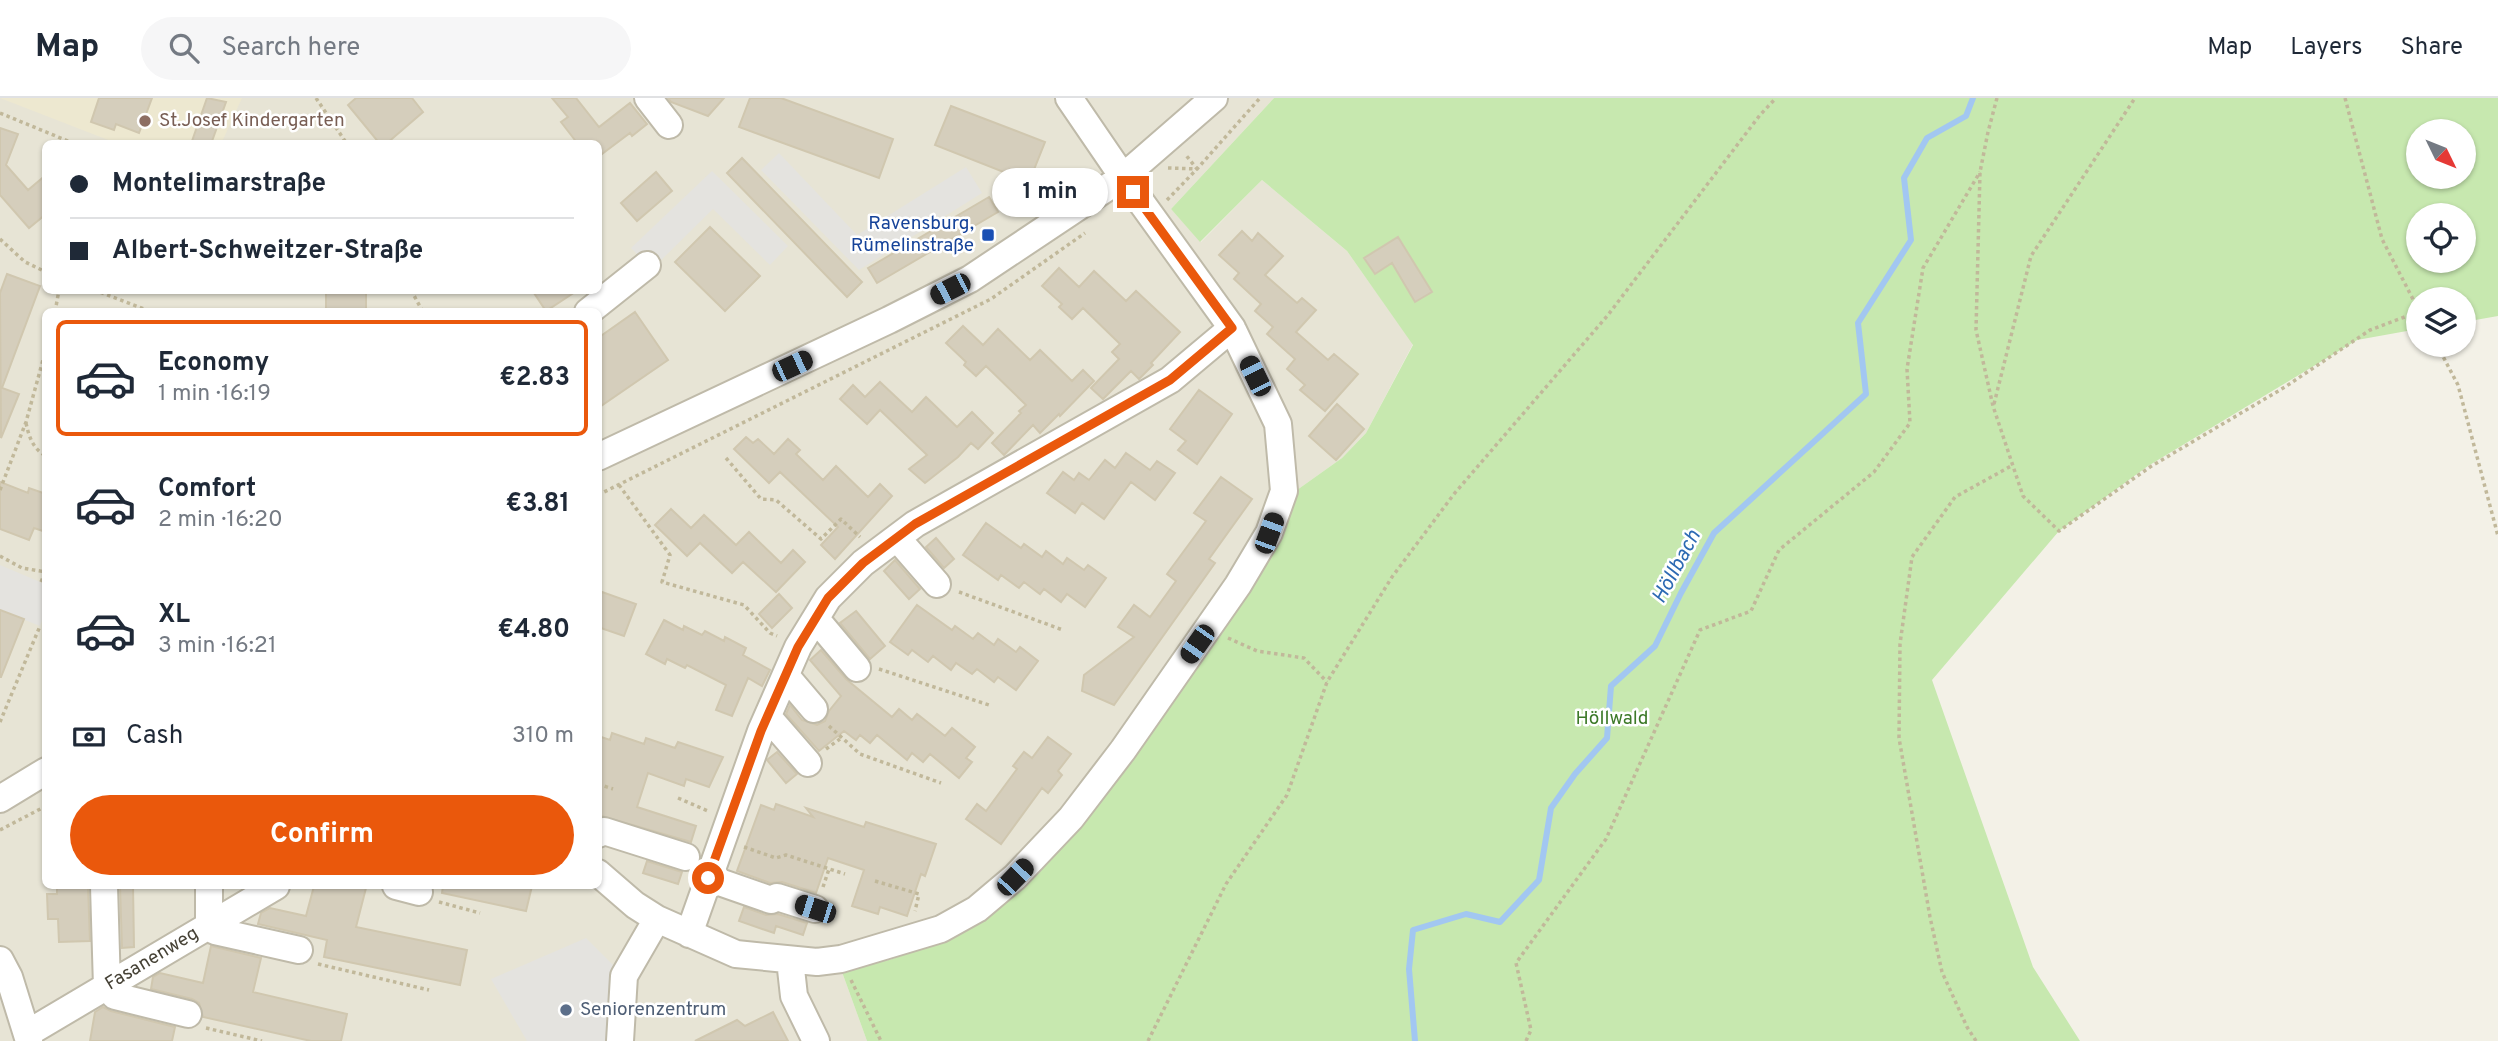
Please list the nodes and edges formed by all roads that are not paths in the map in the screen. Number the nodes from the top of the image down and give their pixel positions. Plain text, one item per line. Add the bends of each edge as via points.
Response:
1 (648, 98) edge
2 (1069, 98) edge
3 (1214, 98) edge
4 (669, 125) dead end
5 (1123, 177) junction
6 (647, 265) dead end
7 (593, 308) edge
8 (1232, 328) junction
9 (602, 455) edge
10 (887, 546) junction
11 (937, 584) road end
12 (816, 619) junction
13 (857, 668) road end
14 (786, 676) junction
15 (814, 709) road end
16 (768, 717) junction
17 (808, 763) dead end
18 (42, 773) edge
19 (0, 799) edge
20 (602, 832) edge
21 (686, 858) dead end
22 (602, 876) edge
23 (708, 878) junction
24 (104, 889) edge
25 (209, 889) edge
26 (271, 889) edge
27 (815, 909) dead end
28 (657, 919) junction
29 (209, 924) junction
30 (689, 934) junction
31 (299, 950) road end
32 (0, 960) edge
33 (790, 960) junction
34 (107, 987) junction
35 (188, 1014) road end
36 (28, 1037) edge
37 (620, 1041) edge
38 (816, 1041) edge

1 - 4 street
2 - 5 street
3 - 5 street
5 - 8 street
5 - 9 street via 970,279
6 - 7 street
8 - 10 street via 1170,380 915,524
8 - 33 street via 1278,424 1284,491 1269,533 1208,629 1071,818 977,909 926,935 841,959
10 - 11 street
10 - 12 street via 828,598
12 - 13 street
12 - 14 street
14 - 15 street
14 - 16 street
16 - 17 street
16 - 23 street via 713,830
18 - 19 street
20 - 21 street
22 - 28 street
23 - 27 street via 771,901 777,897
23 - 30 street
24 - 34 street
25 - 29 street
26 - 29 street, Fasanenweg
28 - 30 street
28 - 37 street via 624,976
29 - 31 street via 215,931
29 - 34 street, Fasanenweg
30 - 33 street via 736,954
32 - 36 street
33 - 38 street via 794,996
34 - 35 street via 115,996
34 - 36 street, Fasanenweg

